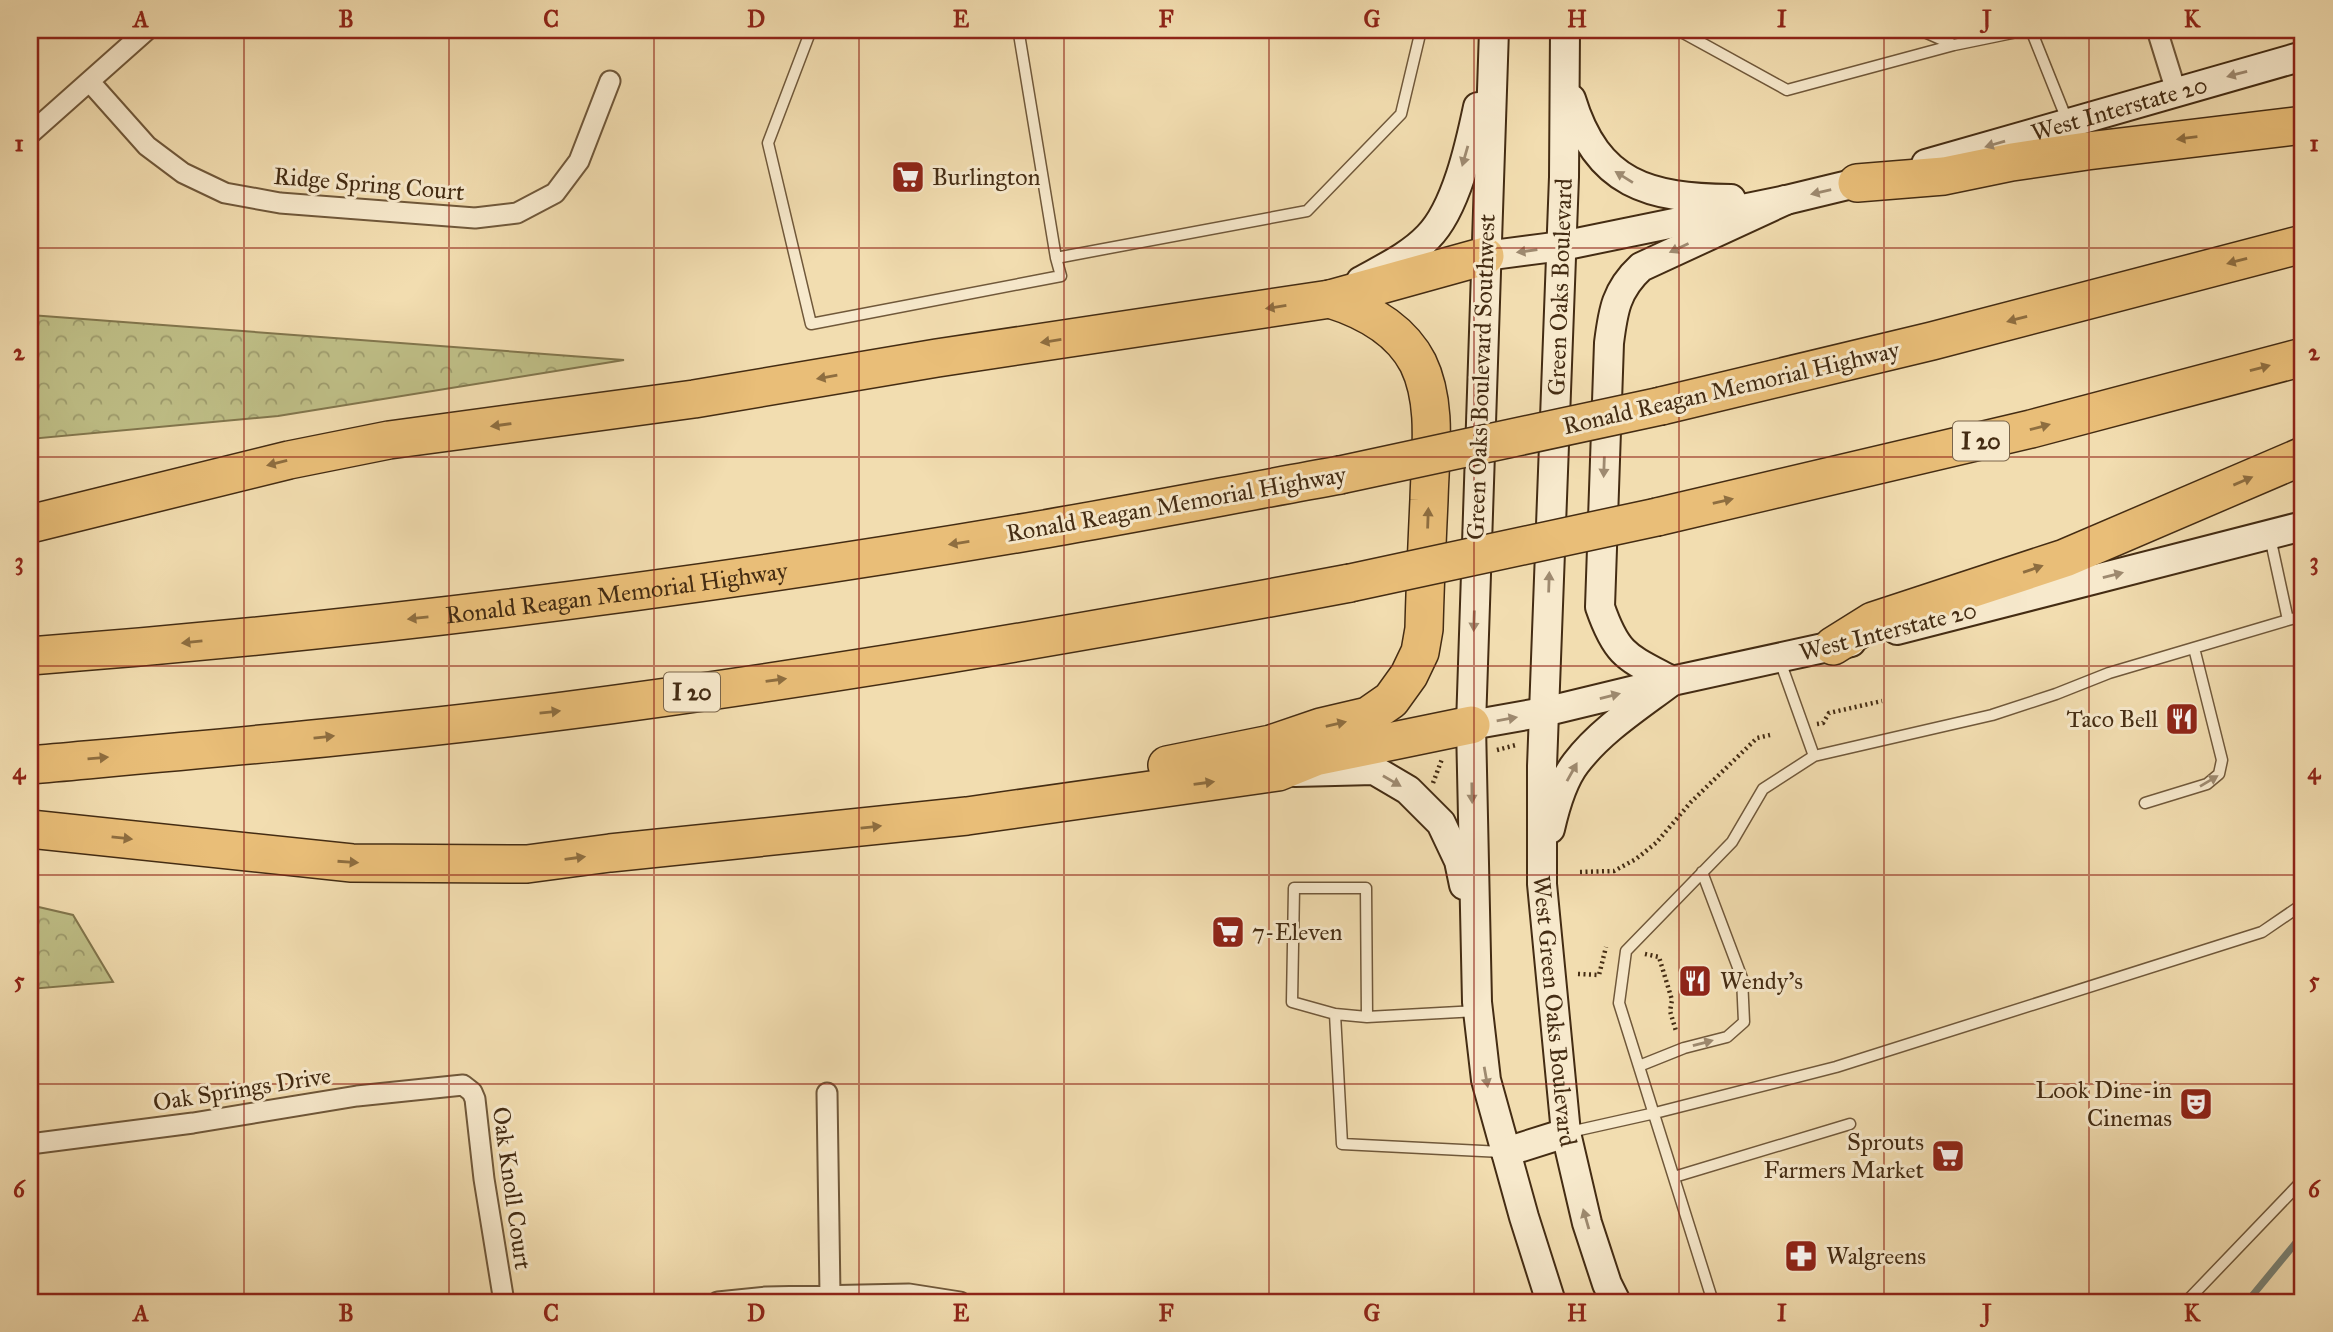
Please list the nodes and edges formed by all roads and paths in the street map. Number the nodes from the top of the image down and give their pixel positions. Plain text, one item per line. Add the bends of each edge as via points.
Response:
1 (148, 30) edge
2 (811, 30) edge
3 (1022, 30) edge
4 (1421, 30) edge
5 (1678, 30) edge
6 (1920, 30) edge
7 (2029, 30) edge
8 (2157, 30) edge
9 (1493, 36) edge
10 (1565, 41) edge
11 (1954, 46) junction
12 (2303, 56) edge
13 (610, 81) dead end
14 (90, 82) junction
15 (2176, 91) junction
16 (2068, 124) junction
17 (2303, 125) edge
18 (30, 134) edge
19 (1857, 183) junction
20 (1786, 200) junction
21 (2303, 244) edge
22 (1562, 246) junction
23 (1485, 256) junction
24 (1056, 258) junction
25 (1330, 299) junction
26 (2303, 356) edge
27 (2303, 456) edge
28 (30, 524) edge
29 (2303, 526) edge
30 (2270, 534) junction
31 (2303, 616) edge
32 (2288, 620) junction
33 (1833, 646) junction
34 (2194, 648) junction
35 (30, 656) edge
36 (1779, 658) junction
37 (1672, 681) junction
38 (1882, 701) dead end
39 (1544, 712) junction
40 (1810, 726) dead end
41 (1770, 735) dead end
42 (1483, 738) junction
43 (1516, 745) dead end
44 (1444, 754) dead end
45 (1814, 756) junction
46 (30, 765) edge
47 (1278, 772) junction
48 (1428, 790) dead end
49 (2145, 803) dead end
50 (967, 816) junction
51 (30, 830) edge
52 (1580, 872) dead end
53 (1702, 872) junction
54 (1542, 884) junction
55 (2303, 904) edge
56 (1474, 928) junction
57 (1606, 947) dead end
58 (1637, 953) dead end
59 (1578, 974) dead end
60 (1478, 1011) junction
61 (1335, 1014) junction
62 (1367, 1017) junction
63 (1676, 1031) dead end
64 (1639, 1066) junction
65 (463, 1084) joint
66 (827, 1093) dead end
67 (1655, 1114) junction
68 (1850, 1124) dead end
69 (1566, 1133) junction
70 (30, 1144) edge
71 (1506, 1152) junction
72 (1674, 1177) junction
73 (2303, 1180) edge
74 (830, 1295) junction
75 (504, 1302) edge
76 (718, 1302) edge
77 (960, 1302) edge
78 (1551, 1302) edge
79 (1616, 1302) edge
80 (1713, 1302) edge
81 (2186, 1302) edge

1 - 14 street
2 - 24 lane via 768,143 811,324 1061,276
3 - 24 lane via 1018,34
4 - 24 lane via 1401,114 1307,211
5 - 11 lane via 1787,90
6 - 11 lane
7 - 11 lane
7 - 16 lane
8 - 15 street
9 - 23 main road, Green Oaks Boulevard Southwest
9 -> 25 main road via 1453,199 1429,236
20 -> 10 main road via 1690,198 1629,182 1604,163 1587,139 1569,91
10 - 22 main road, Green Oaks Boulevard
12 -> 15 main road, West Interstate 20
13 - 14 street, Ridge Spring Court via 579,161 555,193 517,213 475,218 225,193 183,173 147,146
14 - 18 street
15 - 16 main road, West Interstate 20
16 -> 19 main road, West Interstate 20
17 -> 19 highway via 2075,153 1944,176
19 -> 20 main road, West Interstate 20
20 - 22 main road, West Interstate 20
20 -> 37 main road via 1642,267 1620,292 1612,318 1600,607 1618,647
21 -> 35 highway, Ronald Reagan Memorial Highway, bridge via 1661,407 1340,475 1026,532 630,592 304,631
22 -> 23 main road, West Interstate 20
39 -> 22 main road, Green Oaks Boulevard
23 - 25 highway
23 -> 42 main road, Green Oaks Boulevard Southwest
25 -> 28 highway via 694,400 389,440
50 -> 25 highway via 1013,795 1271,744 1368,716 1391,700 1409,675 1424,629 1431,424 1427,389 1418,363 1403,341 1357,307
46 -> 26 highway, I 20, bridge via 563,711 1150,620 1350,583 1657,517 2031,429
33 -> 27 highway via 1873,621 2065,558
29 - 30 main road, West Interstate 20
30 - 32 lane
33 -> 30 main road, West Interstate 20
31 - 32 lane
32 - 34 lane
33 - 36 main road, West Interstate 20
34 - 45 lane via 1992,715
49 -> 34 lane via 2207,784 2219,774 2221,760
36 - 37 main road, West Interstate 20
36 - 45 lane
39 -> 37 main road, West Interstate 20
54 -> 37 main road via 1555,805 1575,764 1611,728
38 - 40 path via 1829,713 1823,723
42 -> 39 main road, West Interstate 20
39 - 54 main road, West Green Oaks Boulevard
41 - 52 path via 1757,738 1636,859 1614,871
42 - 43 path
42 - 47 highway via 1315,757
42 -> 56 main road
44 - 48 path
45 - 53 lane via 1763,789 1732,842
50 -> 47 highway
47 -> 56 main road via 1374,770 1408,790 1441,823 1459,861
51 -> 50 highway via 352,863 527,864
53 - 64 lane via 1626,951 1619,1003
64 -> 53 lane via 1727,1037 1744,1021 1742,978
54 - 69 main road, West Green Oaks Boulevard
55 - 67 lane via 2262,932 1836,1068
56 - 60 main road
57 - 59 path via 1599,975
58 - 63 path via 1659,957
60 - 62 lane
60 -> 71 main road via 1486,1080
61 - 62 lane
61 - 62 lane via 1292,1002 1294,888 1366,888
61 - 71 lane via 1342,1144
64 - 67 lane
65 - 70 street, Oak Springs Drive
65 - 75 street, Oak Knoll Court via 475,1099
66 - 74 street
67 - 69 lane
67 - 72 lane
68 - 72 lane
69 - 71 main road
79 -> 69 main road, West Green Oaks Boulevard via 1587,1223
71 - 78 main road
72 - 80 lane
73 - 81 lane
74 - 76 street
74 - 77 street via 909,1294

